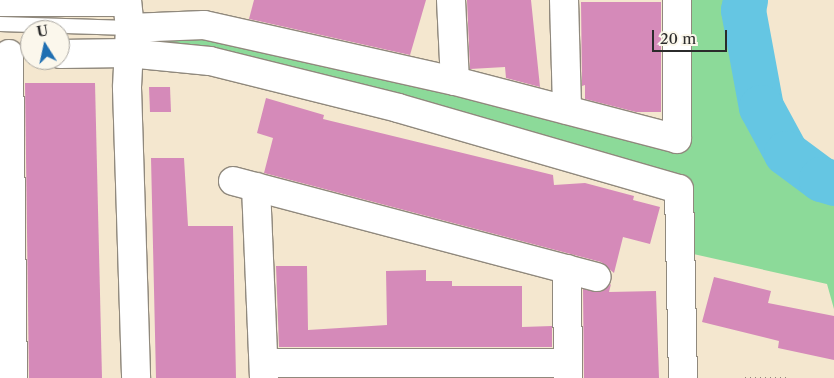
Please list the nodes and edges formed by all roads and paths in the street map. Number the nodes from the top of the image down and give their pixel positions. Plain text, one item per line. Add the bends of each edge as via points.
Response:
1 (451, 0) edge
2 (564, 0) edge
3 (677, 0) edge
4 (0, 2) edge
5 (128, 21) edge
6 (0, 24) edge
7 (70, 49) edge
8 (13, 54) edge
9 (455, 81) junction
10 (567, 110) junction
11 (567, 269) junction
12 (597, 277) dead end
13 (264, 370) edge
14 (568, 370) edge
15 (13, 378) edge
16 (136, 378) edge
17 (683, 378) edge
18 (745, 378) edge
19 (789, 378) edge

1 - 9 street
2 - 10 street
3 - 10 street via 677,139
4 - 5 street
5 - 6 lane
5 - 7 street
5 - 9 street via 204,25
5 - 16 street
5 - 17 street via 210,61 398,108 678,189
8 - 15 street
9 - 10 street
11 - 12 street
11 - 13 street via 245,184
11 - 14 street
13 - 14 street
18 - 19 path

